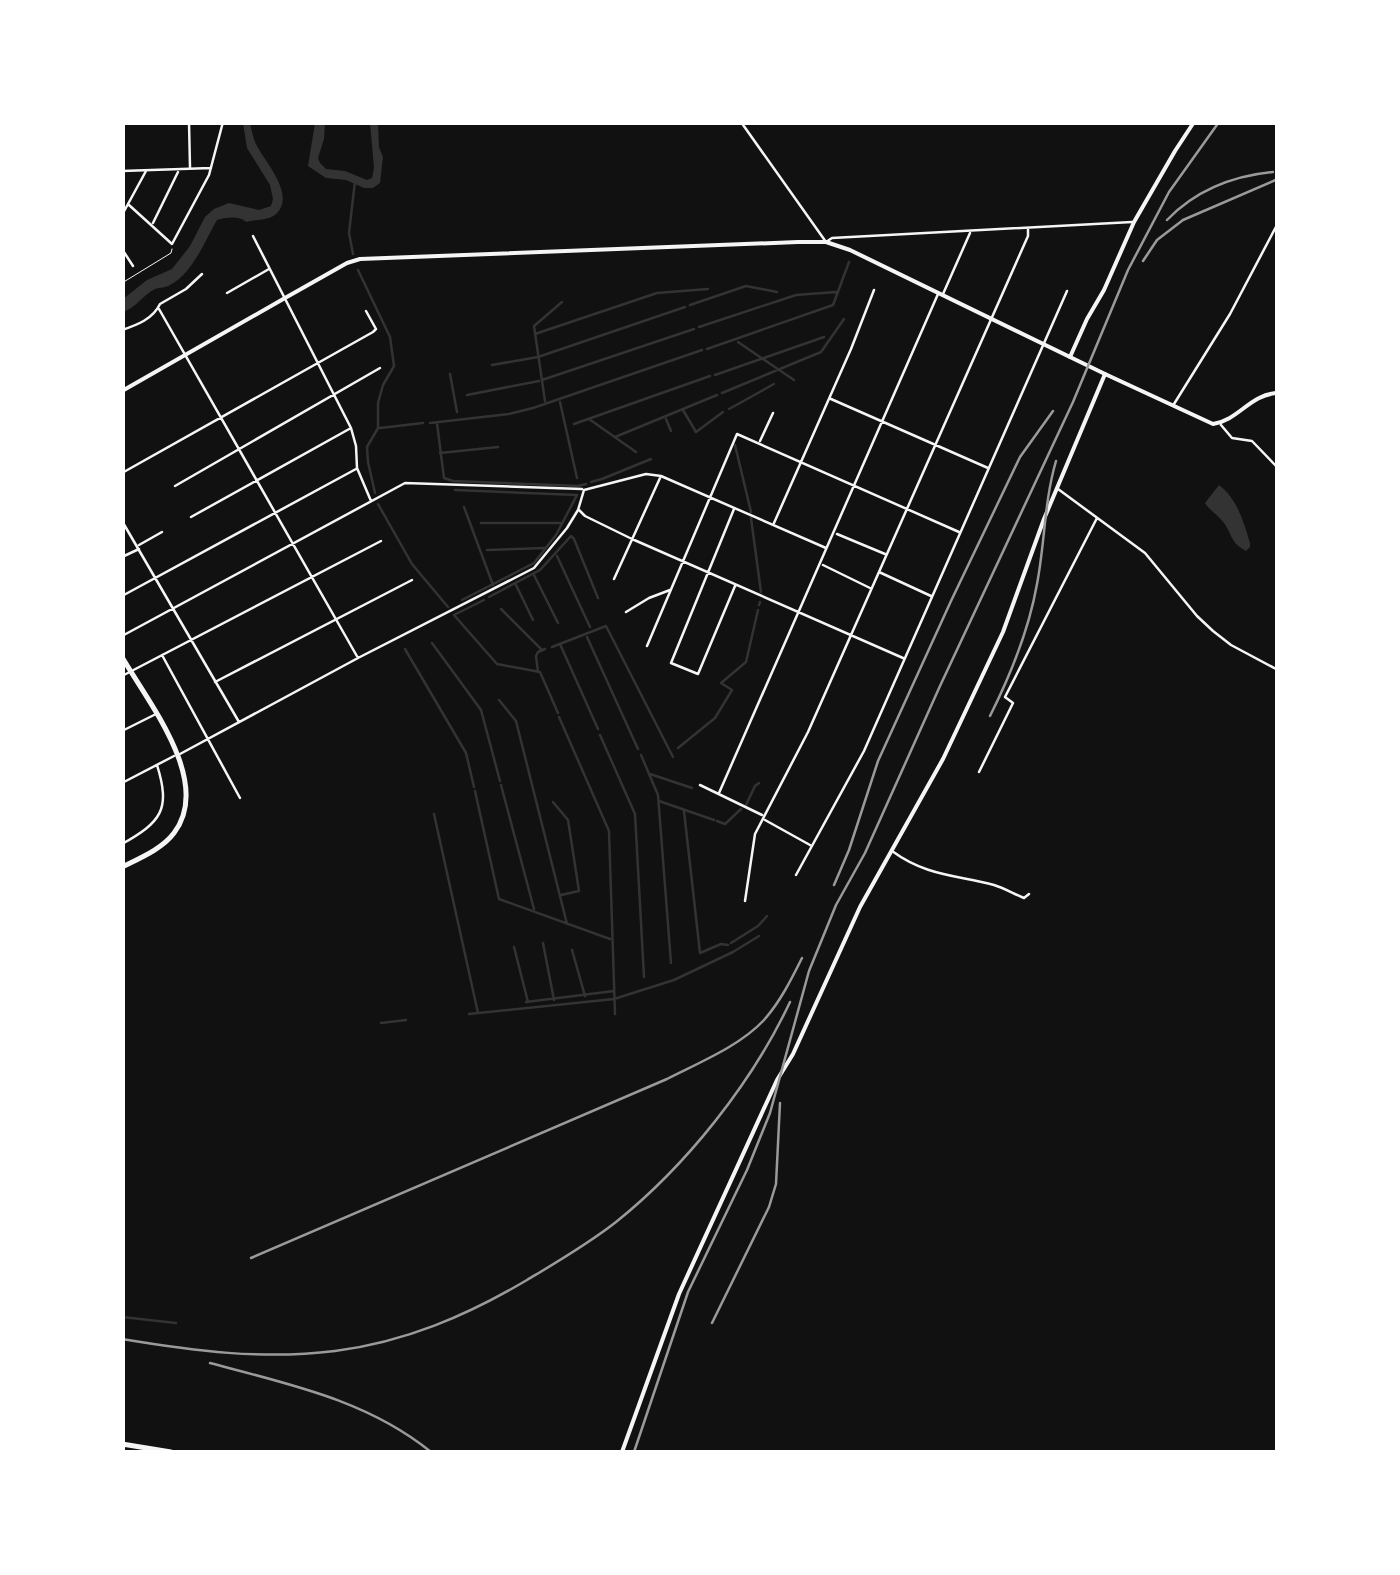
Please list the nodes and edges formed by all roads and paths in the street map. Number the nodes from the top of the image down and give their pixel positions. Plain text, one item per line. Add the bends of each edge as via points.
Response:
1 (189, 122) edge
2 (224, 122) edge
3 (741, 122) edge
4 (1194, 122) edge
5 (212, 168) junction
6 (190, 169) junction
7 (122, 170) edge
8 (147, 170) junction
9 (179, 170) junction
10 (129, 204) junction
11 (122, 215) edge
12 (1134, 222) junction
13 (1278, 223) edge
14 (152, 224) junction
15 (1028, 228) junction
16 (970, 232) junction
17 (252, 236) dead end
18 (826, 242) junction
19 (172, 244) junction
20 (122, 249) edge
21 (133, 266) dead end
22 (269, 269) junction
23 (202, 274) dead end
24 (122, 284) edge
25 (874, 290) dead end
26 (1067, 291) dead end
27 (227, 294) dead end
28 (940, 294) junction
29 (285, 298) junction
30 (159, 309) junction
31 (366, 311) dead end
32 (990, 318) junction
33 (122, 330) edge
34 (1044, 344) junction
35 (184, 356) junction
36 (1070, 357) junction
37 (318, 363) junction
38 (380, 368) dead end
39 (1105, 374) junction
40 (122, 391) edge
41 (1278, 393) edge
42 (334, 395) junction
43 (829, 398) junction
44 (1173, 407) junction
45 (773, 413) dead end
46 (220, 419) junction
47 (881, 421) junction
48 (1220, 424) junction
49 (352, 428) junction
50 (760, 442) junction
51 (934, 445) junction
52 (238, 450) junction
53 (801, 461) junction
54 (357, 468) junction
55 (988, 468) junction
56 (1278, 468) edge
57 (122, 474) edge
58 (660, 476) junction
59 (256, 481) junction
60 (175, 486) dead end
61 (855, 486) junction
62 (1057, 488) junction
63 (584, 490) junction
64 (710, 498) junction
65 (370, 501) junction
66 (734, 508) junction
67 (906, 508) junction
68 (578, 510) junction
69 (274, 514) junction
70 (192, 517) dead end
71 (1097, 518) junction
72 (122, 521) edge
73 (774, 525) junction
74 (162, 532) dead end
75 (834, 532) junction
76 (960, 532) junction
77 (632, 539) junction
78 (382, 541) dead end
79 (292, 545) junction
80 (138, 547) junction
81 (826, 548) junction
82 (886, 555) junction
83 (122, 557) edge
84 (684, 562) junction
85 (820, 564) junction
86 (708, 572) junction
87 (878, 572) junction
88 (156, 578) junction
89 (310, 578) junction
90 (614, 579) dead end
91 (412, 580) dead end
92 (736, 584) junction
93 (871, 588) junction
94 (671, 590) junction
95 (122, 596) edge
96 (932, 596) junction
97 (172, 608) junction
98 (626, 612) dead end
99 (799, 612) junction
100 (336, 620) junction
101 (850, 635) junction
102 (122, 636) edge
103 (190, 640) junction
104 (648, 646) dead end
105 (162, 655) junction
106 (122, 656) edge
107 (358, 658) junction
108 (905, 659) junction
109 (1278, 670) edge
110 (131, 672) junction
111 (122, 676) edge
112 (215, 682) junction
113 (156, 714) junction
114 (238, 722) junction
115 (122, 731) edge
116 (209, 738) junction
117 (178, 754) junction
118 (157, 766) junction
119 (980, 772) dead end
120 (122, 783) edge
121 (700, 785) dead end
122 (719, 794) junction
123 (240, 798) dead end
124 (763, 817) junction
125 (122, 844) edge
126 (812, 845) junction
127 (891, 850) junction
128 (122, 856) edge
129 (125, 866) edge
130 (796, 875) dead end
131 (1029, 894) dead end
132 (745, 901) dead end
133 (122, 1444) edge
134 (171, 1452) edge
135 (622, 1452) edge

1 - 6 street
2 - 5 street
3 - 18 street
4 - 12 main road
5 - 6 street
5 - 19 street
6 - 9 street
7 - 8 street
8 - 9 street
8 - 10 street
9 - 14 street
10 - 11 street
10 - 14 street
12 - 15 street
12 - 36 main road
13 - 44 street
14 - 19 street
15 - 16 street
15 - 32 street
16 - 18 street
16 - 28 street
17 - 22 street
18 - 28 main road
18 - 29 main road via 360,259
19 - 24 path via 171,253
20 - 21 street
22 - 27 street
22 - 29 street
23 - 30 street
25 - 43 street
26 - 34 street
28 - 32 main road
28 - 47 street
29 - 35 main road
29 - 37 street
30 - 33 street
30 - 35 street
31 - 37 street via 375,331
32 - 34 main road
32 - 51 street
34 - 36 main road
34 - 55 street
35 - 40 main road
35 - 46 street
36 - 39 main road
37 - 42 street
37 - 46 street
38 - 42 street
39 - 44 main road
39 - 62 main road
41 - 48 main road via 1257,397
42 - 49 street
42 - 52 street
43 - 47 street
43 - 53 street
44 - 48 main road
45 - 50 street
46 - 52 street
46 - 57 street
47 - 51 street
47 - 61 street
48 - 56 street via 1232,438 1252,441
49 - 54 street
49 - 59 street
50 - 53 street
50 - 64 street via 737,434
51 - 55 street
51 - 67 street
52 - 59 street
52 - 60 street
53 - 61 street
53 - 73 street
54 - 65 street
54 - 69 street
55 - 76 street
58 - 63 street
58 - 64 street
58 - 77 street
59 - 69 street
59 - 70 street
61 - 67 street
61 - 75 street
62 - 71 street
62 - 127 main road via 1003,632
63 - 65 street via 413,482
63 - 68 street
64 - 66 street
64 - 84 street
65 - 79 street
66 - 73 street
66 - 86 street
67 - 76 street
67 - 82 street
68 - 77 street
68 - 107 street via 534,568
69 - 79 street
69 - 88 street
71 - 109 street via 1145,553 1212,631
71 - 119 street via 1005,698 1014,702
72 - 80 street
73 - 81 street
74 - 80 street
75 - 81 street
75 - 82 street
76 - 96 street
77 - 84 street
77 - 90 street
78 - 89 street
79 - 89 street
79 - 97 street
80 - 83 street
80 - 88 street
81 - 85 street
82 - 87 street
84 - 86 street
84 - 94 street
85 - 93 street
85 - 99 street
86 - 92 street
86 - 92 street via 671,663 698,674
87 - 93 street
87 - 96 street
88 - 95 street
88 - 97 street
89 - 100 street
89 - 103 street
91 - 100 street
92 - 99 street
93 - 101 street
94 - 98 street
94 - 104 street
96 - 108 street
97 - 102 street
97 - 103 street
99 - 101 street
99 - 122 street
100 - 107 street
100 - 112 street
101 - 108 street
101 - 124 street
103 - 105 street
103 - 112 street
105 - 110 street
105 - 116 street
106 - 110 main road
107 - 114 street
108 - 126 street
110 - 111 street
110 - 113 main road
112 - 114 street
113 - 115 street
113 - 117 main road
114 - 116 street
116 - 117 street
116 - 123 street
117 - 118 street
117 - 129 main road via 185,774 184,816 160,846
118 - 120 street
118 - 125 street via 164,794 158,815
121 - 122 street
122 - 124 street
124 - 126 street
124 - 132 street via 754,834
126 - 130 street
127 - 131 street via 945,876
127 - 135 main road via 694,1258
128 - 129 street
133 - 134 main road

